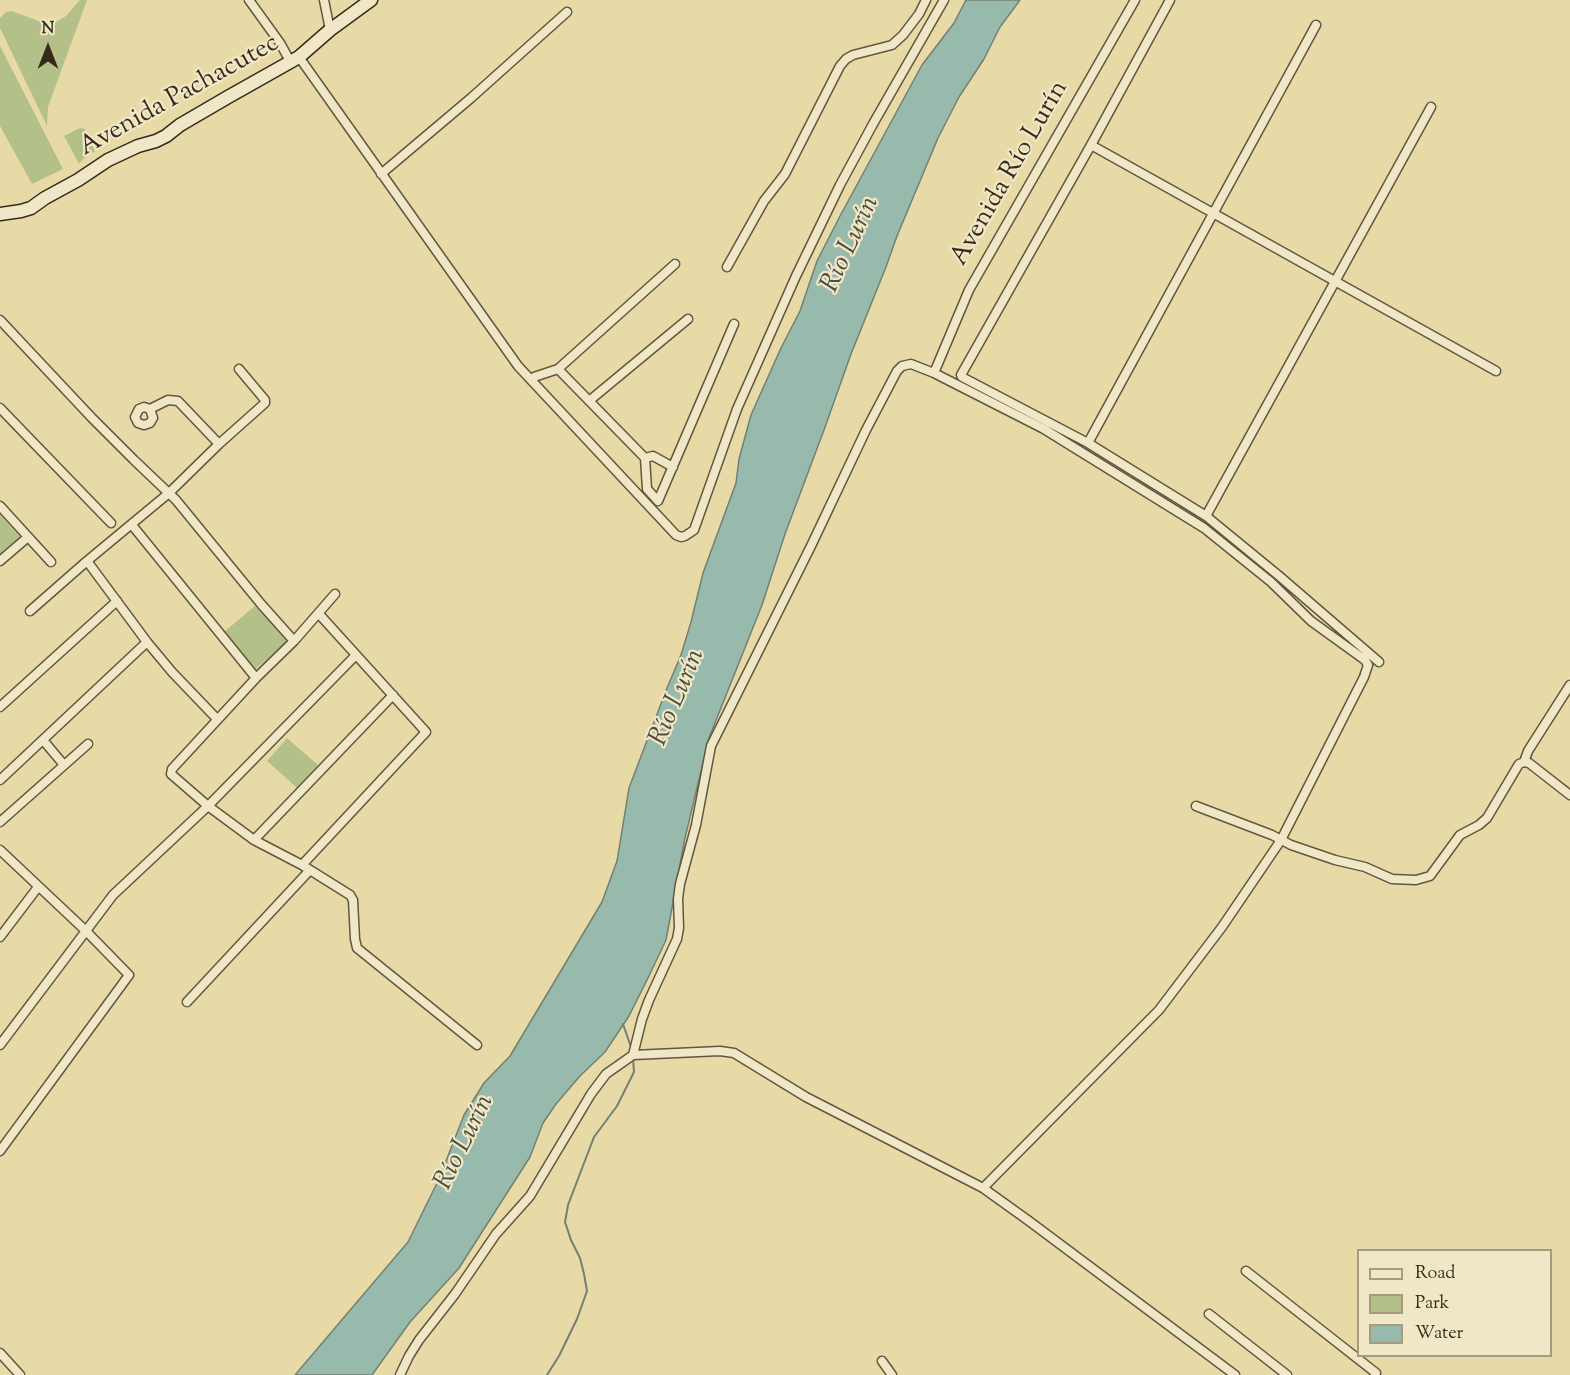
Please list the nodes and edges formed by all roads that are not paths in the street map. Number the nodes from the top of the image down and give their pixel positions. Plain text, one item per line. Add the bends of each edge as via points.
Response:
1 (249, 0) edge
2 (324, 0) edge
3 (370, 0) edge
4 (926, 0) edge
5 (944, 0) edge
6 (1135, 0) edge
7 (1170, 0) edge
8 (567, 12) dead end
9 (1316, 25) dead end
10 (330, 30) junction
11 (294, 59) junction
12 (1431, 107) dead end
13 (1091, 145) junction
14 (381, 174) junction
15 (1213, 213) junction
16 (0, 214) edge
17 (675, 264) dead end
18 (727, 267) dead end
19 (1334, 281) junction
20 (688, 319) dead end
21 (0, 320) edge
22 (734, 324) dead end
23 (239, 369) dead end
24 (558, 369) junction
25 (1496, 371) dead end
26 (934, 373) junction
27 (531, 380) junction
28 (590, 401) junction
29 (0, 408) edge
30 (150, 409) dead end
31 (1089, 443) junction
32 (219, 444) junction
33 (645, 458) junction
34 (673, 467) junction
35 (169, 494) junction
36 (0, 506) edge
37 (1206, 516) junction
38 (111, 523) dead end
39 (132, 525) junction
40 (28, 537) junction
41 (0, 561) edge
42 (87, 561) junction
43 (51, 562) dead end
44 (335, 594) dead end
45 (117, 601) junction
46 (30, 611) dead end
47 (319, 614) junction
48 (294, 641) junction
49 (147, 642) junction
50 (356, 655) junction
51 (1378, 662) dead end
52 (256, 678) junction
53 (1570, 686) edge
54 (393, 696) junction
55 (0, 707) edge
56 (217, 719) junction
57 (44, 740) junction
58 (88, 744) dead end
59 (1524, 762) junction
60 (64, 765) junction
61 (0, 780) edge
62 (1570, 795) edge
63 (208, 806) junction
64 (1196, 806) dead end
65 (0, 822) edge
66 (254, 840) junction
67 (1281, 840) junction
68 (0, 850) edge
69 (306, 867) junction
70 (38, 887) junction
71 (86, 931) junction
72 (0, 937) edge
73 (187, 1002) dead end
74 (477, 1045) dead end
75 (0, 1046) edge
76 (633, 1055) junction
77 (0, 1151) edge
78 (983, 1188) junction
79 (1246, 1271) dead end
80 (1209, 1314) dead end
81 (0, 1353) edge
82 (882, 1361) dead end
83 (21, 1375) edge
84 (400, 1375) edge
85 (892, 1375) edge
86 (1234, 1375) edge
87 (1287, 1375) edge
88 (1375, 1375) edge

1 - 11 street
2 - 10 street
3 - 10 main road, Avenida Pachacutec
4 - 18 street via 892,45 853,55 840,66 785,174 764,201
5 - 27 street via 840,185 796,276 737,409 694,530 685,536 676,535
6 - 26 street, Avenida Río Lurín via 969,290
7 - 13 street
8 - 14 street
9 - 15 street
10 - 11 main road, Avenida Pachacutec
11 - 14 street
11 - 16 main road, Avenida Pachacutec via 166,136 108,160 31,208
12 - 19 street
13 - 15 street
13 - 31 street via 961,375
14 - 27 street
15 - 19 street
15 - 31 street
17 - 24 street
19 - 25 street
19 - 37 street
20 - 28 street
21 - 35 street
22 - 34 street
23 - 32 street via 266,403
24 - 27 street
24 - 28 street
26 - 67 street via 1044,429 1204,528 1271,582 1311,621 1365,660 1368,665 1364,677
26 - 76 street via 911,364 897,371 711,746 679,891 677,939 649,1000
28 - 33 street
29 - 38 street
30 - 32 street via 168,400 178,401
31 - 37 street
32 - 35 street
33 - 34 street via 653,456
33 - 34 street via 647,489 658,501
35 - 39 street
35 - 48 street
36 - 40 street
37 - 51 street
39 - 42 street
39 - 52 street
40 - 41 street
40 - 43 street
42 - 45 street
42 - 46 street
44 - 47 street
45 - 49 street
45 - 55 street
47 - 48 street
47 - 50 street
48 - 52 street
49 - 56 street
49 - 57 street
50 - 54 street
50 - 63 street
52 - 56 street
53 - 59 street
54 - 66 street
54 - 69 street via 426,732
56 - 63 street via 171,772
57 - 60 street
57 - 61 street
58 - 60 street
59 - 62 street
59 - 67 street via 1519,764 1487,818 1460,835 1427,878 1392,879
60 - 65 street
63 - 66 street
63 - 71 street via 113,894
64 - 67 street
66 - 69 street
67 - 78 street via 1159,1010
68 - 70 street
69 - 73 street
69 - 74 street via 352,897 356,944 362,952
70 - 71 street
70 - 72 street
71 - 75 street
71 - 77 street via 129,977
76 - 78 street via 734,1053 806,1097
76 - 84 street via 606,1074 591,1094 530,1196 496,1234 419,1340
78 - 86 street
79 - 88 street
80 - 87 street
81 - 83 street
82 - 85 street

